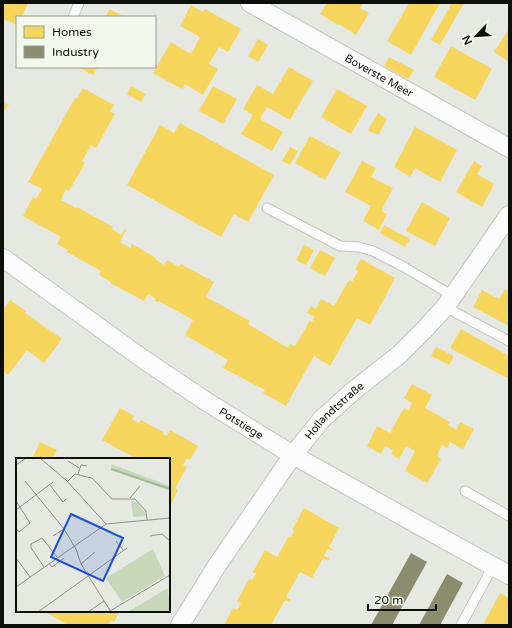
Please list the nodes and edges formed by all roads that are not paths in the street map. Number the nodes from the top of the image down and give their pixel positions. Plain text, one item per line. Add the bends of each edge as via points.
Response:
1 (79, 3) edge
2 (250, 3) edge
3 (72, 16) edge
4 (509, 148) edge
5 (267, 208) dead end
6 (509, 215) edge
7 (3, 258) edge
8 (449, 302) junction
9 (509, 341) edge
10 (293, 455) junction
11 (464, 491) dead end
12 (509, 516) edge
13 (493, 566) junction
14 (509, 575) edge
15 (180, 625) edge
16 (461, 625) edge

1 - 3 lane
2 - 4 street, Boverste Meer
5 - 8 lane via 340,246 373,250 404,267
6 - 8 street, Hollandtstraße
7 - 10 street, Potstiege via 181,385
8 - 9 lane
8 - 10 street, Hollandtstraße via 400,354 322,419
10 - 13 street, Potstiege
10 - 15 street, Hollandtstraße via 218,564
11 - 12 lane
13 - 14 street, Potstiege
13 - 16 lane

